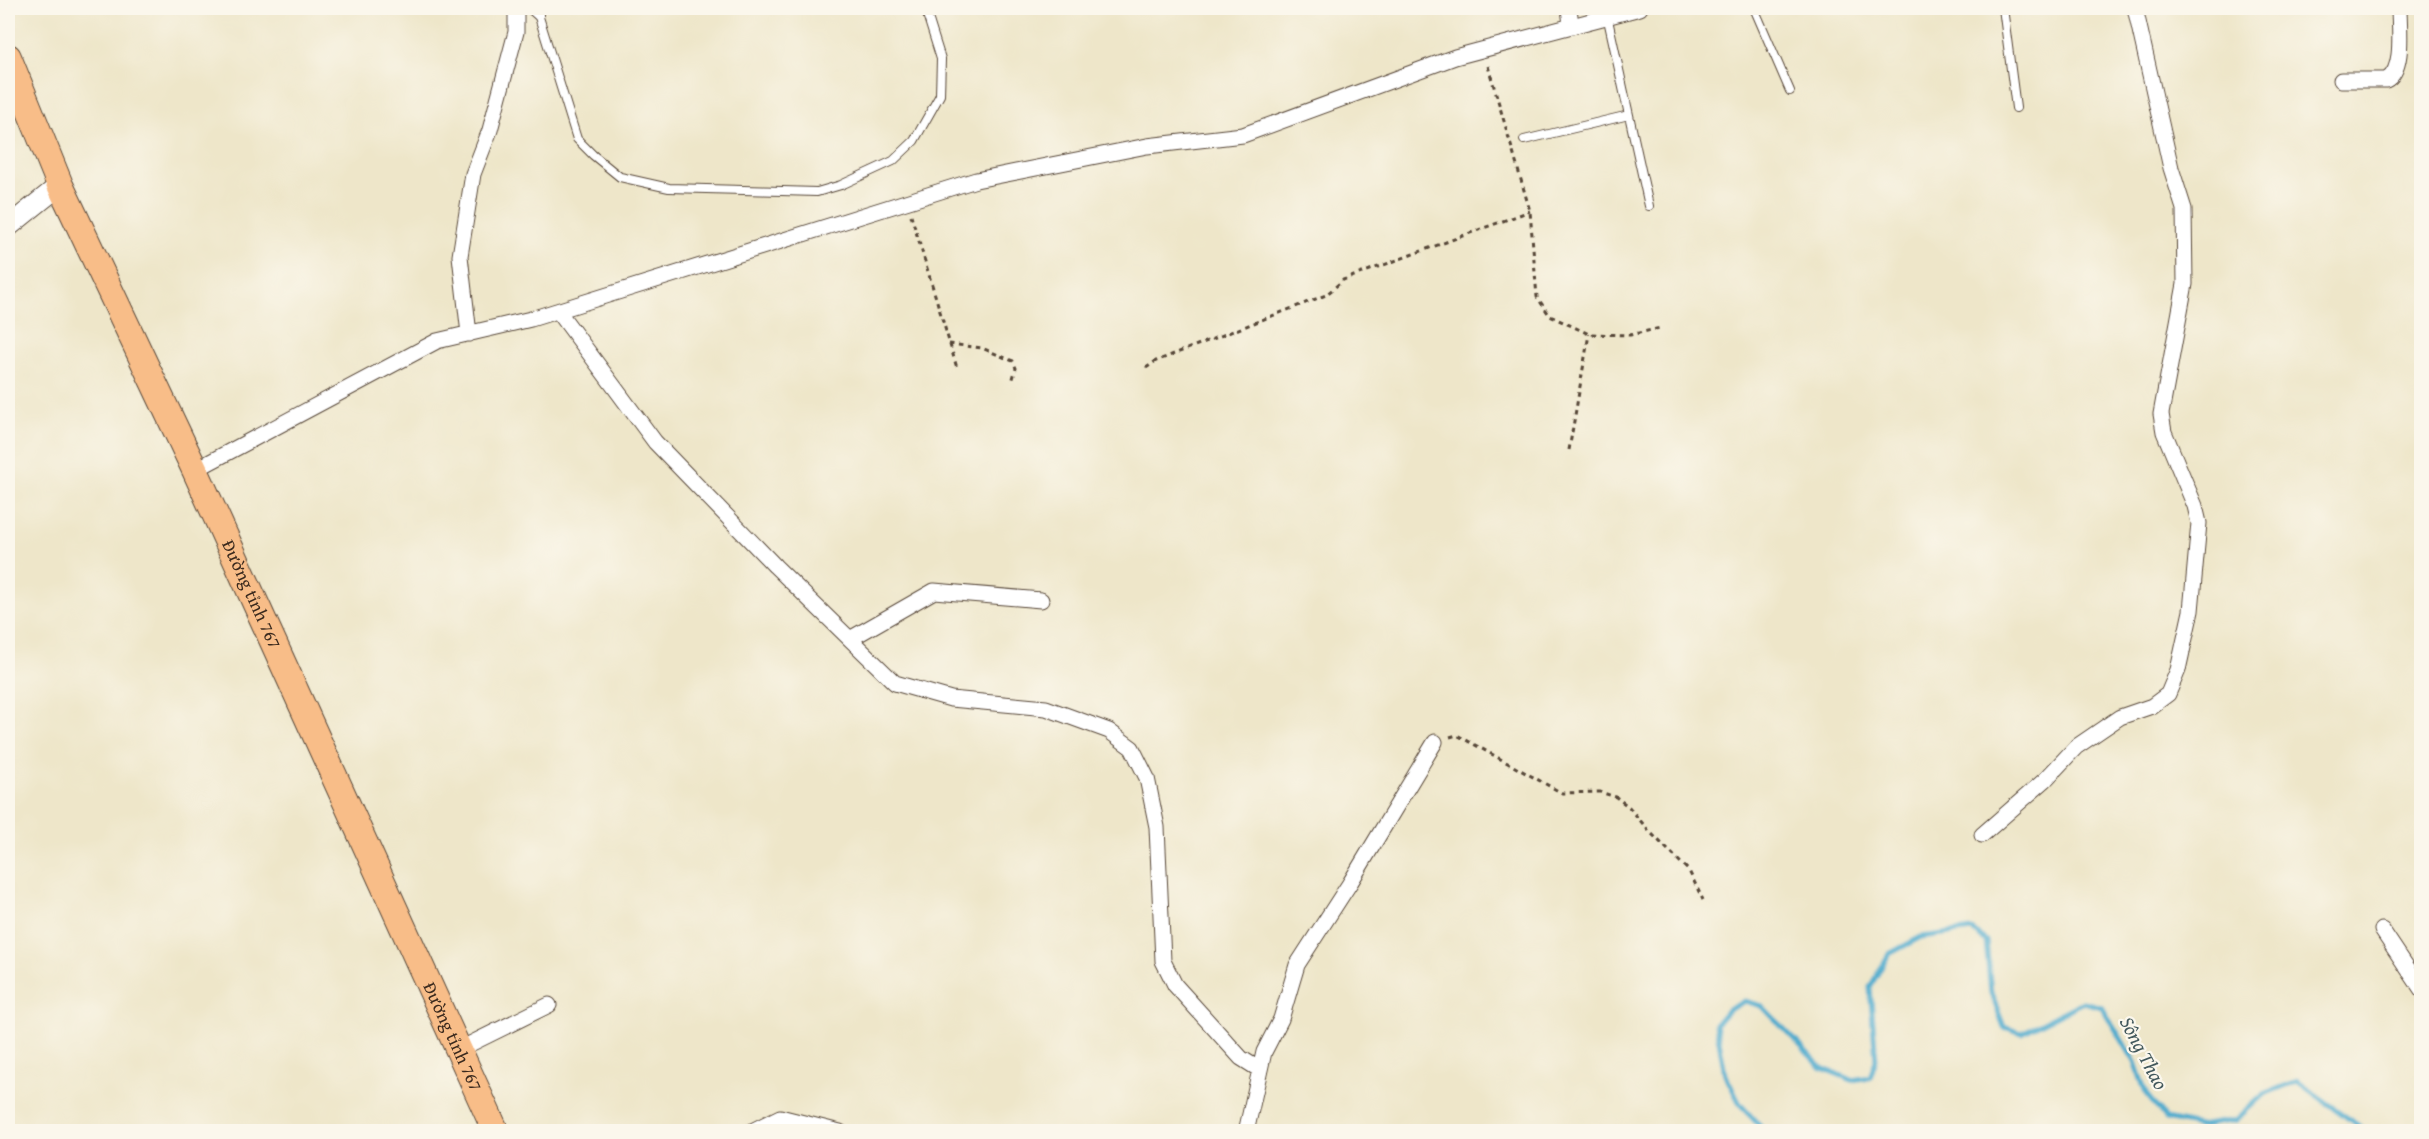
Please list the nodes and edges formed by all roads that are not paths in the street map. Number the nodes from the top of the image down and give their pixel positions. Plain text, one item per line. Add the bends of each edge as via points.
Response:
1 (516, 8) edge
2 (529, 8) edge
3 (925, 8) edge
4 (1569, 8) edge
5 (1640, 8) edge
6 (1754, 8) edge
7 (2003, 8) edge
8 (2135, 8) edge
9 (2399, 8) edge
10 (539, 12) edge
11 (1607, 15) junction
12 (1571, 25) junction
13 (8, 57) edge
14 (2341, 80) dead end
15 (1790, 91) dead end
16 (2016, 108) dead end
17 (1629, 115) junction
18 (1524, 140) dead end
19 (60, 185) junction
20 (1649, 206) dead end
21 (8, 227) edge
22 (558, 311) junction
23 (469, 334) junction
24 (195, 470) junction
25 (1041, 600) dead end
26 (850, 639) junction
27 (1435, 742) road end
28 (1982, 835) dead end
29 (2382, 930) dead end
30 (2421, 990) edge
31 (549, 1005) dead end
32 (460, 1049) junction
33 (1260, 1070) junction
34 (496, 1131) edge
35 (750, 1131) edge
36 (840, 1131) edge
37 (1246, 1131) edge

1 - 23 street via 516,32 490,130 473,174 460,256
2 - 10 lane
3 - 10 lane via 941,59 940,95 914,141 892,161 817,192 669,188 620,177 577,139
4 - 12 street
5 - 11 street
6 - 15 lane
7 - 16 lane
8 - 28 street via 2184,209 2185,284 2161,414 2164,432 2199,523 2191,611 2178,670 2168,694 2152,706 2120,717 2076,747
9 - 14 street via 2398,68 2392,77
11 - 12 street
11 - 17 lane
12 - 22 street via 1455,57 1243,135 1124,150 976,180
13 - 19 main road, Đường tỉnh 767
17 - 18 lane
17 - 20 lane
19 - 21 street
19 - 24 main road, Đường tỉnh 767
22 - 23 street
22 - 26 street via 656,442
23 - 24 street via 437,341
24 - 32 main road, Đường tỉnh 767
25 - 26 street via 934,591
26 - 33 street via 895,683 951,699 1046,708 1109,731 1132,748 1147,778 1157,827 1163,961 1175,985 1240,1058
27 - 33 street via 1297,965
29 - 30 street
31 - 32 street
32 - 34 main road, Đường tỉnh 767
33 - 37 street
35 - 36 street via 780,1117

